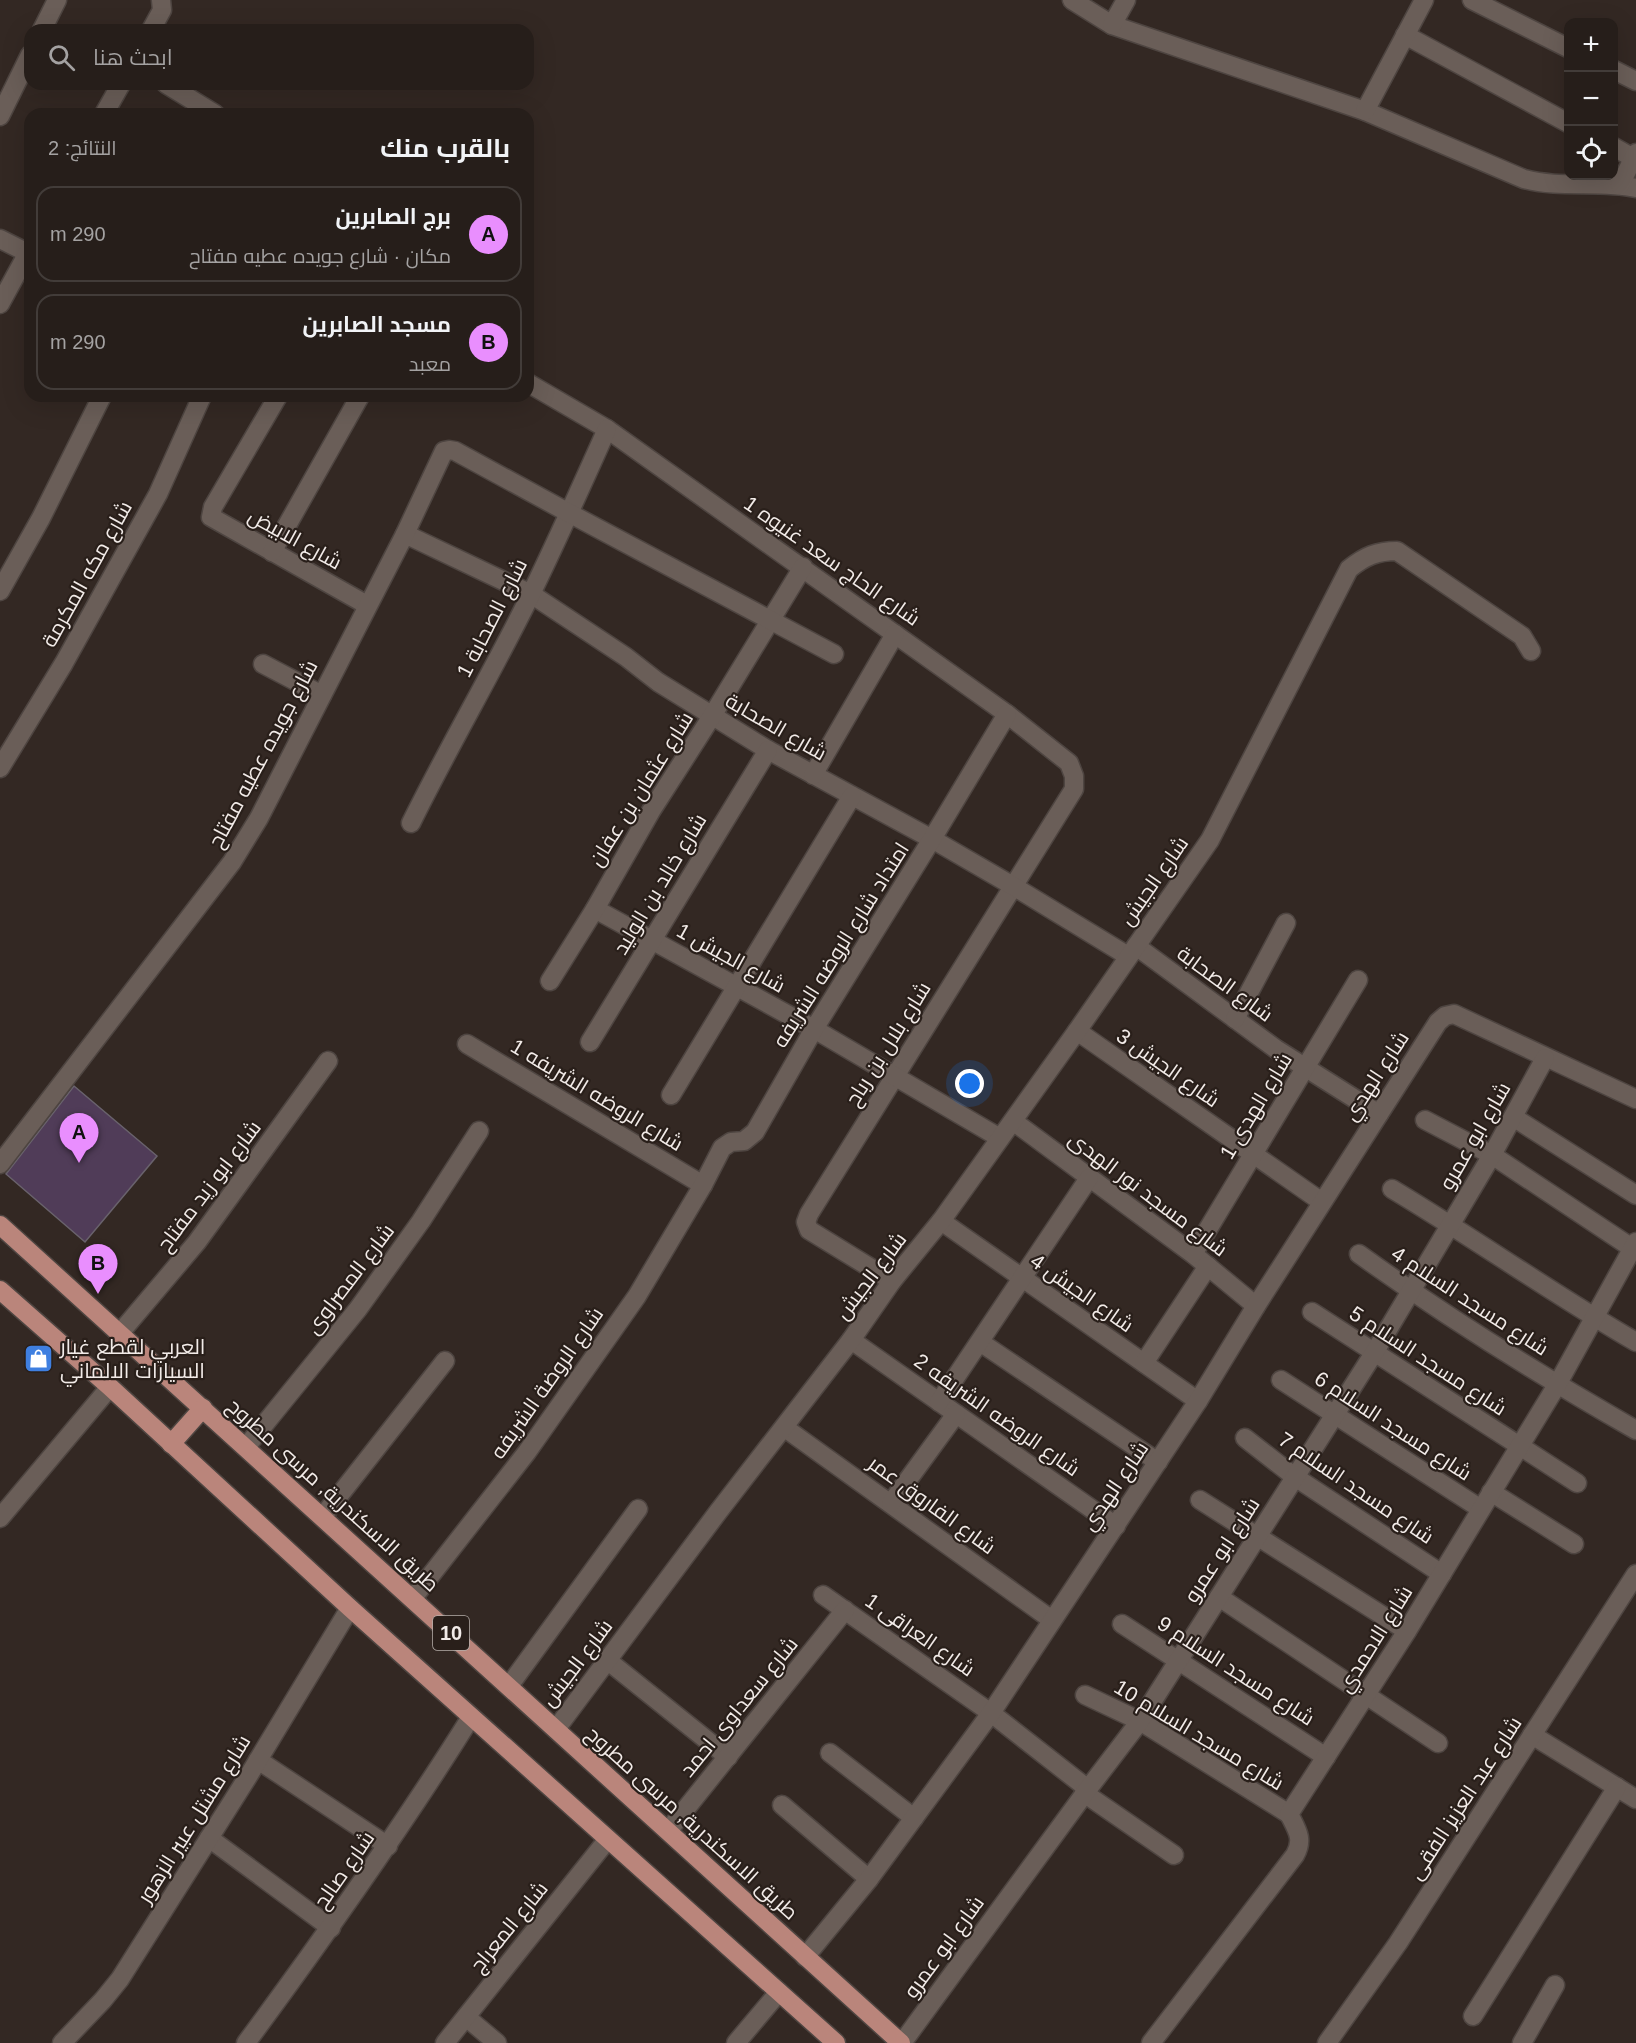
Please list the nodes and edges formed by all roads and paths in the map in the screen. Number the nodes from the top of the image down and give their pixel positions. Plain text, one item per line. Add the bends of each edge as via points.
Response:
1 (57, 0) edge
2 (161, 0) edge
3 (1072, 0) edge
4 (1126, 0) edge
5 (1424, 0) edge
6 (1472, 0) edge
7 (49, 24) edge
8 (154, 24) edge
9 (1112, 25) junction
10 (1405, 35) junction
11 (1564, 46) edge
12 (24, 67) edge
13 (1618, 72) edge
14 (1636, 81) edge
15 (118, 90) edge
16 (176, 90) edge
17 (107, 108) edge
18 (204, 108) edge
19 (1365, 111) junction
20 (0, 116) edge
21 (1564, 120) edge
22 (1618, 149) edge
23 (1635, 155) edge
24 (1628, 187) edge
25 (0, 239) edge
26 (24, 250) edge
27 (24, 261) edge
28 (0, 304) edge
29 (534, 386) edge
30 (99, 402) edge
31 (199, 402) edge
32 (274, 402) edge
33 (357, 402) edge
34 (607, 429) junction
35 (569, 513) junction
36 (405, 534) junction
37 (272, 552) junction
38 (802, 567) junction
39 (0, 591) edge
40 (531, 594) junction
41 (367, 605) junction
42 (771, 621) junction
43 (895, 634) junction
44 (1531, 651) dead end
45 (834, 654) dead end
46 (263, 664) dead end
47 (322, 695) junction
48 (1007, 714) junction
49 (712, 716) junction
50 (768, 750) junction
51 (0, 768) edge
52 (813, 775) junction
53 (852, 796) junction
54 (1066, 801) joint
55 (411, 823) dead end
56 (932, 839) junction
57 (1013, 886) junction
58 (595, 909) junction
59 (1286, 923) dead end
60 (652, 940) junction
61 (1132, 951) junction
62 (1358, 980) dead end
63 (550, 981) dead end
64 (737, 986) junction
65 (1235, 1019) junction
66 (814, 1029) junction
67 (1077, 1031) junction
68 (590, 1042) dead end
69 (468, 1044) dead end
70 (1545, 1058) junction
71 (328, 1061) dead end
72 (1305, 1067) junction
73 (896, 1075) junction
74 (671, 1095) dead end
75 (1636, 1100) edge
76 (1379, 1114) junction
77 (1513, 1117) junction
78 (1425, 1120) dead end
79 (1013, 1121) junction
80 (479, 1131) dead end
81 (1000, 1138) junction
82 (1253, 1155) junction
83 (1492, 1155) junction
84 (0, 1164) edge
85 (1089, 1178) junction
86 (703, 1185) junction
87 (1392, 1189) dead end
88 (1636, 1195) edge
89 (1322, 1202) junction
90 (940, 1221) junction
91 (1450, 1223) junction
92 (0, 1225) edge
93 (1634, 1245) edge
94 (1193, 1254) junction
95 (1359, 1254) dead end
96 (1208, 1266) junction
97 (1023, 1278) junction
98 (892, 1281) junction
99 (0, 1290) edge
100 (1411, 1291) junction
101 (1256, 1306) junction
102 (1312, 1312) dead end
103 (1594, 1317) junction
104 (120, 1333) junction
105 (851, 1340) junction
106 (980, 1342) junction
107 (1636, 1342) edge
108 (1374, 1353) junction
109 (445, 1361) dead end
110 (1144, 1363) junction
111 (1281, 1380) dead end
112 (1557, 1385) junction
113 (110, 1387) junction
114 (1198, 1401) junction
115 (939, 1402) junction
116 (203, 1408) junction
117 (956, 1414) junction
118 (1335, 1416) junction
119 (784, 1428) junction
120 (1636, 1430) edge
121 (1245, 1438) dead end
122 (171, 1444) junction
123 (246, 1447) junction
124 (1519, 1447) junction
125 (1158, 1462) junction
126 (1295, 1477) junction
127 (1577, 1483) dead end
128 (1491, 1492) junction
129 (1200, 1500) dead end
130 (891, 1503) junction
131 (638, 1509) dead end
132 (1481, 1509) junction
133 (323, 1516) junction
134 (0, 1518) edge
135 (1116, 1526) junction
136 (1258, 1537) junction
137 (1574, 1544) dead end
138 (1442, 1574) junction
139 (1636, 1574) edge
140 (823, 1594) dead end
141 (1219, 1597) junction
142 (413, 1598) junction
143 (350, 1608) junction
144 (845, 1610) junction
145 (1052, 1620) junction
146 (1122, 1624) dead end
147 (1407, 1632) junction
148 (607, 1660) junction
149 (1179, 1660) junction
150 (509, 1686) junction
151 (1085, 1695) dead end
152 (1365, 1696) junction
153 (991, 1713) junction
154 (471, 1717) junction
155 (1140, 1721) junction
156 (556, 1729) junction
157 (1532, 1736) junction
158 (1438, 1743) dead end
159 (830, 1753) dead end
160 (728, 1757) junction
161 (1326, 1757) junction
162 (258, 1761) junction
163 (1617, 1787) junction
164 (1086, 1791) junction
165 (1636, 1798) edge
166 (782, 1804) dead end
167 (1289, 1814) junction
168 (914, 1818) junction
169 (668, 1831) junction
170 (209, 1838) junction
171 (608, 1839) junction
172 (388, 1846) junction
173 (1174, 1855) dead end
174 (869, 1879) junction
175 (331, 1928) junction
176 (806, 1957) junction
177 (1554, 1985) dead end
178 (780, 1992) junction
179 (1473, 2016) dead end
180 (466, 2017) junction
181 (65, 2042) edge
182 (246, 2043) edge
183 (444, 2043) edge
184 (497, 2043) edge
185 (736, 2043) edge
186 (836, 2043) edge
187 (902, 2043) edge
188 (1151, 2043) edge
189 (1327, 2043) edge
190 (1522, 2043) edge

1 - 7 street
2 - 8 street via 162,10
3 - 9 street
4 - 9 street
5 - 10 street
6 - 11 street
9 - 19 street
10 - 19 street
10 - 21 street
12 - 20 street
13 - 14 street
15 - 17 street
16 - 18 street
19 - 24 street via 1524,179 1543,184
22 - 23 street
23 - 24 street
25 - 26 street
27 - 28 street
29 - 34 street, شارع الحاج سعد غنيوه 1
30 - 39 street
31 - 51 street, شارع مكه المكرمة via 158,494
32 - 37 street, شارع الابيض via 213,507 211,517
33 - 37 street
34 - 35 street, شارع الصحابة 1
34 - 38 street, شارع الحاج سعد غنيوه 1
35 - 36 street, شارع جويده عطيه مفتاح via 449,450 440,456
35 - 40 street, شارع الصحابة 1
35 - 42 street
36 - 40 street, شارع الصحابة
36 - 41 street, شارع جويده عطيه مفتاح
37 - 41 street, شارع الابيض
38 - 42 street, شارع عثمان بن عفان
38 - 43 street, شارع الحاج سعد غنيوه 1
40 - 49 street, شارع الصحابة
40 - 55 street, شارع الصحابة 1
41 - 47 street, شارع جويده عطيه مفتاح
42 - 45 street
42 - 49 street, شارع عثمان بن عفان
43 - 48 street, شارع الحاج سعد غنيوه 1
43 - 52 street
44 - 61 street, شارع الجيش via 1522,636 1397,551 1379,551 1363,557 1349,569 1210,840
46 - 47 street
47 - 84 street, شارع جويده عطيه مفتاح via 259,819 232,862
48 - 54 street, شارع الحاج سعد غنيوه 1 via 1069,763 1074,789
48 - 56 street, امتداد شارع الروضه الشريفه
49 - 50 street, شارع الصحابة
49 - 58 street, شارع عثمان بن عفان
50 - 52 street, شارع الصحابة
50 - 60 street, شارع خالد بن الوليد
52 - 53 street, شارع الصحابة
53 - 56 street, شارع الصحابة
53 - 64 street
54 - 57 street, شارع بلال بن رباح
56 - 57 street, شارع الصحابة
56 - 66 street, امتداد شارع الروضه الشريفه
57 - 61 street, شارع الصحابة
57 - 73 street, شارع بلال بن رباح
58 - 60 street, شارع الجيش 1
58 - 63 street, شارع عثمان بن عفان
59 - 65 street
60 - 64 street, شارع الجيش 1
60 - 68 street, شارع خالد بن الوليد
61 - 65 street, شارع الصحابة
61 - 67 street, شارع الجيش
62 - 72 street, شارع الهدى 1
64 - 66 street, شارع الجيش 1
64 - 74 street
65 - 72 street, شارع الصحابة
66 - 73 street, شارع الجيش 1
66 - 86 street, امتداد شارع الروضه الشريفه via 755,1131 744,1141 726,1144
67 - 79 street, شارع الجيش
67 - 82 street, شارع الجيش 3
69 - 86 street, شارع الروضه الشريفه 1
70 - 75 street
70 - 76 street, شارع الهدي via 1454,1014 1445,1016
70 - 77 street, شارع ابو عمرو
71 - 104 street, شارع ابو زيد مفتاح via 197,1242
72 - 76 street, شارع الصحابة
72 - 82 street, شارع الهدى 1
73 - 81 street, شارع الجيش 1
73 - 98 street, شارع بلال بن رباح via 806,1222 809,1230
76 - 89 street, شارع الهدي
77 - 83 street, شارع ابو عمرو
77 - 88 street
78 - 83 street
79 - 81 street, شارع الجيش
79 - 85 street, شارع مسجد نور الهدى
80 - 123 street, شارع المصراوى via 358,1309
81 - 90 street, شارع الجيش
82 - 89 street, شارع الجيش 3
82 - 94 street, شارع الهدى 1
83 - 91 street, شارع ابو عمرو
83 - 93 street
85 - 94 street, شارع مسجد نور الهدى
85 - 97 street
86 - 142 street, شارع الروضة الشريفه via 637,1296 527,1452
87 - 91 street
89 - 101 street, شارع الهدي
90 - 97 street, شارع الجيش 4
90 - 98 street, شارع الجيش
91 - 100 street, شارع ابو عمرو
91 - 103 street
92 - 104 main road, طريق الاسكندرية, مرسى مطروح / 10
93 - 103 street, شارع الاحمدي
94 - 96 street, شارع مسجد نور الهدى
95 - 100 street, شارع مسجد السلام 4
96 - 101 street, شارع مسجد نور الهدى
96 - 110 street
97 - 106 street
97 - 110 street, شارع الجيش 4
98 - 105 street, شارع الجيش
99 - 113 main road, 10
100 - 108 street, شارع ابو عمرو
100 - 112 street, شارع مسجد السلام 4
101 - 114 street, شارع الهدي
102 - 108 street, شارع مسجد السلام 5
103 - 107 street
103 - 112 street, شارع الاحمدي
104 - 116 main road, طريق الاسكندرية, مرسى مطروح / 10
105 - 115 street, شارع الروضه الشريفه 2
105 - 119 street, شارع الجيش
106 - 115 street
106 - 125 street
108 - 118 street, شارع ابو عمرو
108 - 124 street, شارع مسجد السلام 5
109 - 133 street
110 - 114 street, شارع الجيش 4
111 - 118 street, شارع مسجد السلام 6
112 - 120 street, شارع مسجد السلام 4
112 - 124 street, شارع الاحمدي
113 - 122 main road, 10
113 - 134 street
114 - 125 street, شارع الهدي
115 - 117 street, شارع الروضه الشريفه 2
116 - 122 main road
116 - 123 main road, طريق الاسكندرية, مرسى مطروح / 10
117 - 130 street
117 - 135 street, شارع الروضه الشريفه 2
118 - 126 street, شارع ابو عمرو
118 - 132 street, شارع مسجد السلام 6
119 - 130 street, شارع الفاروق عمر
119 - 148 street, شارع الجيش
121 - 126 street, شارع مسجد السلام 7
122 - 143 main road, 10
123 - 133 main road, طريق الاسكندرية, مرسى مطروح / 10
124 - 127 street, شارع مسجد السلام 5
124 - 128 street, شارع الاحمدي
125 - 135 street, شارع الهدي
126 - 136 street, شارع ابو عمرو
126 - 138 street, شارع مسجد السلام 7
128 - 132 street, شارع الاحمدي
128 - 137 street
129 - 136 street
130 - 145 street, شارع الفاروق عمر
131 - 150 street
132 - 138 street, شارع الاحمدي
133 - 142 main road, طريق الاسكندرية, مرسى مطروح / 10
135 - 145 street, شارع الهدي
136 - 141 street, شارع ابو عمرو
136 - 147 street
138 - 147 street, شارع الاحمدي
139 - 157 street, شارع عبد العزيز الفقى
140 - 144 street, شارع العراقى 1
141 - 149 street, شارع ابو عمرو
141 - 152 street
142 - 150 main road, طريق الاسكندرية, مرسى مطروح / 10
143 - 154 main road, 10
143 - 162 street, شارع مشتل عبير الزهور
144 - 153 street, شارع العراقى 1
144 - 160 street, شارع سعداوى احمد
145 - 153 street, شارع الهدي
146 - 149 street, شارع مسجد السلام 9
147 - 152 street, شارع الاحمدي
148 - 156 street, شارع الجيش
148 - 160 street
149 - 155 street, شارع ابو عمرو
149 - 161 street, شارع مسجد السلام 9
150 - 156 main road, طريق الاسكندرية, مرسى مطروح / 10
151 - 155 street, شارع مسجد السلام 10
152 - 158 street
152 - 161 street, شارع الاحمدي
153 - 164 street, شارع العراقى 1
153 - 168 street, شارع الهدي
154 - 171 main road, 10
154 - 172 street, شارع صالح
155 - 164 street, شارع ابو عمرو
155 - 167 street, شارع مسجد السلام 10
156 - 169 main road, طريق الاسكندرية, مرسى مطروح / 10
157 - 163 street
157 - 189 street, شارع عبد العزيز الفقى via 1398,1943
159 - 168 street
160 - 169 street, شارع سعداوى احمد
161 - 167 street, شارع الاحمدي
162 - 170 street, شارع مشتل عبير الزهور
162 - 172 street
163 - 165 street
163 - 179 street
164 - 173 street, شارع العراقى 1
164 - 187 street, شارع ابو عمرو
166 - 174 street
167 - 188 street via 1300,1838 1295,1855
168 - 174 street, شارع الهدي
169 - 176 main road, طريق الاسكندرية, مرسى مطروح / 10
170 - 175 street
170 - 181 street, شارع مشتل عبير الزهور via 120,1979
171 - 178 main road, 10
171 - 180 street, شارع المعراج
172 - 175 street, شارع صالح
174 - 176 street, شارع الهدي
175 - 182 street, شارع صالح
176 - 187 main road, طريق الاسكندرية, مرسى مطروح / 10
177 - 190 street
178 - 185 street
178 - 186 main road, 10
180 - 183 street, شارع المعراج
180 - 184 street

